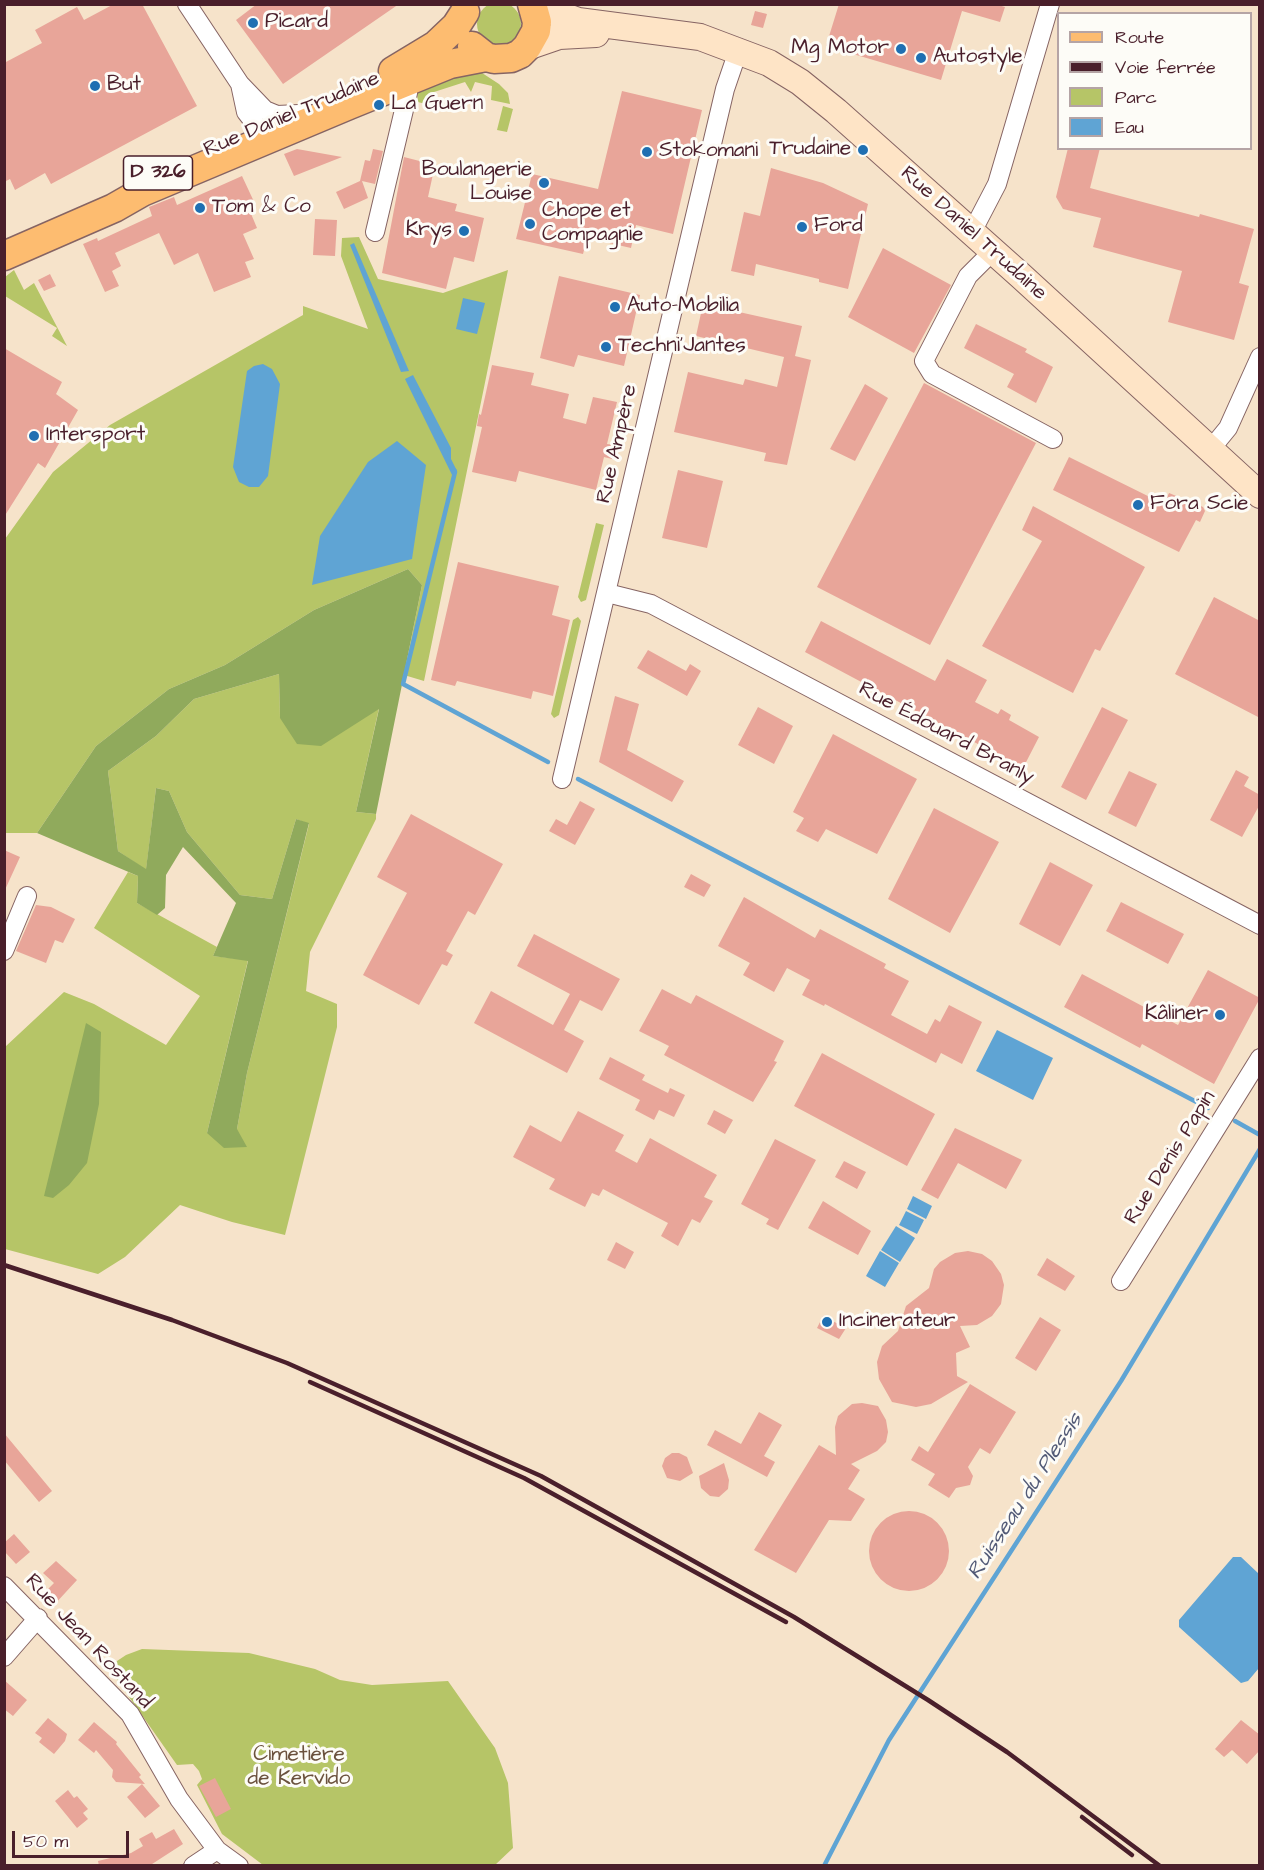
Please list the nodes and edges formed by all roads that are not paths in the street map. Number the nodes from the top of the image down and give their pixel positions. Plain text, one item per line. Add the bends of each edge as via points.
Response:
1 (187, 4) edge
2 (532, 4) edge
3 (1050, 4) edge
4 (466, 8) edge
5 (653, 32) junction
6 (527, 47) junction
7 (738, 51) junction
8 (486, 57) junction
9 (408, 82) junction
10 (240, 84) junction
11 (299, 114) junction
12 (269, 133) junction
13 (375, 232) dead end
14 (972, 232) junction
15 (4, 239) edge
16 (993, 251) junction
17 (4, 256) edge
18 (1260, 357) edge
19 (1053, 439) dead end
20 (1210, 450) junction
21 (1260, 495) edge
22 (608, 593) junction
23 (562, 779) dead end
24 (27, 896) dead end
25 (1260, 925) edge
26 (4, 951) edge
27 (1260, 1058) edge
28 (1121, 1281) dead end
29 (4, 1586) edge
30 (38, 1618) junction
31 (4, 1657) edge
32 (217, 1850) junction
33 (193, 1866) edge
34 (239, 1866) edge

1 - 10 street
2 - 5 main road, Rue Daniel Trudaine via 578,21
2 - 6 main road via 537,22
3 - 14 street via 997,184
4 - 8 main road via 467,38
4 - 11 main road, Rue Daniel Trudaine / D 326 via 456,26 427,52 372,82
5 - 6 main road, Rue Daniel Trudaine via 559,36
5 - 7 main road, Rue Daniel Trudaine via 700,38
6 - 8 main road via 511,58
7 - 14 main road, Rue Daniel Trudaine via 769,63 818,95
7 - 22 street, Rue Ampère via 723,100
8 - 9 main road, D 326 via 450,64
9 - 12 main road, D 326
9 - 13 street
10 - 11 street via 270,113
10 - 12 street via 246,111
11 - 12 main road, Rue Daniel Trudaine / D 326
12 - 15 main road, Rue Daniel Trudaine / D 326
12 - 17 main road, D 326
14 - 16 main road, Rue Daniel Trudaine
16 - 19 street via 968,276 924,361 932,374
16 - 20 main road, Rue Daniel Trudaine
18 - 20 street via 1228,428
20 - 21 main road, Rue Daniel Trudaine
22 - 23 street, Rue Ampère
22 - 25 street, Rue Édouard Branly via 651,604
24 - 26 street
27 - 28 street, Rue Denis Papin
29 - 30 street, Rue Jean Rostand
30 - 31 street
30 - 32 street, Rue Jean Rostand via 130,1714 179,1798
32 - 33 street
32 - 34 street, Rue Jean Rostand

